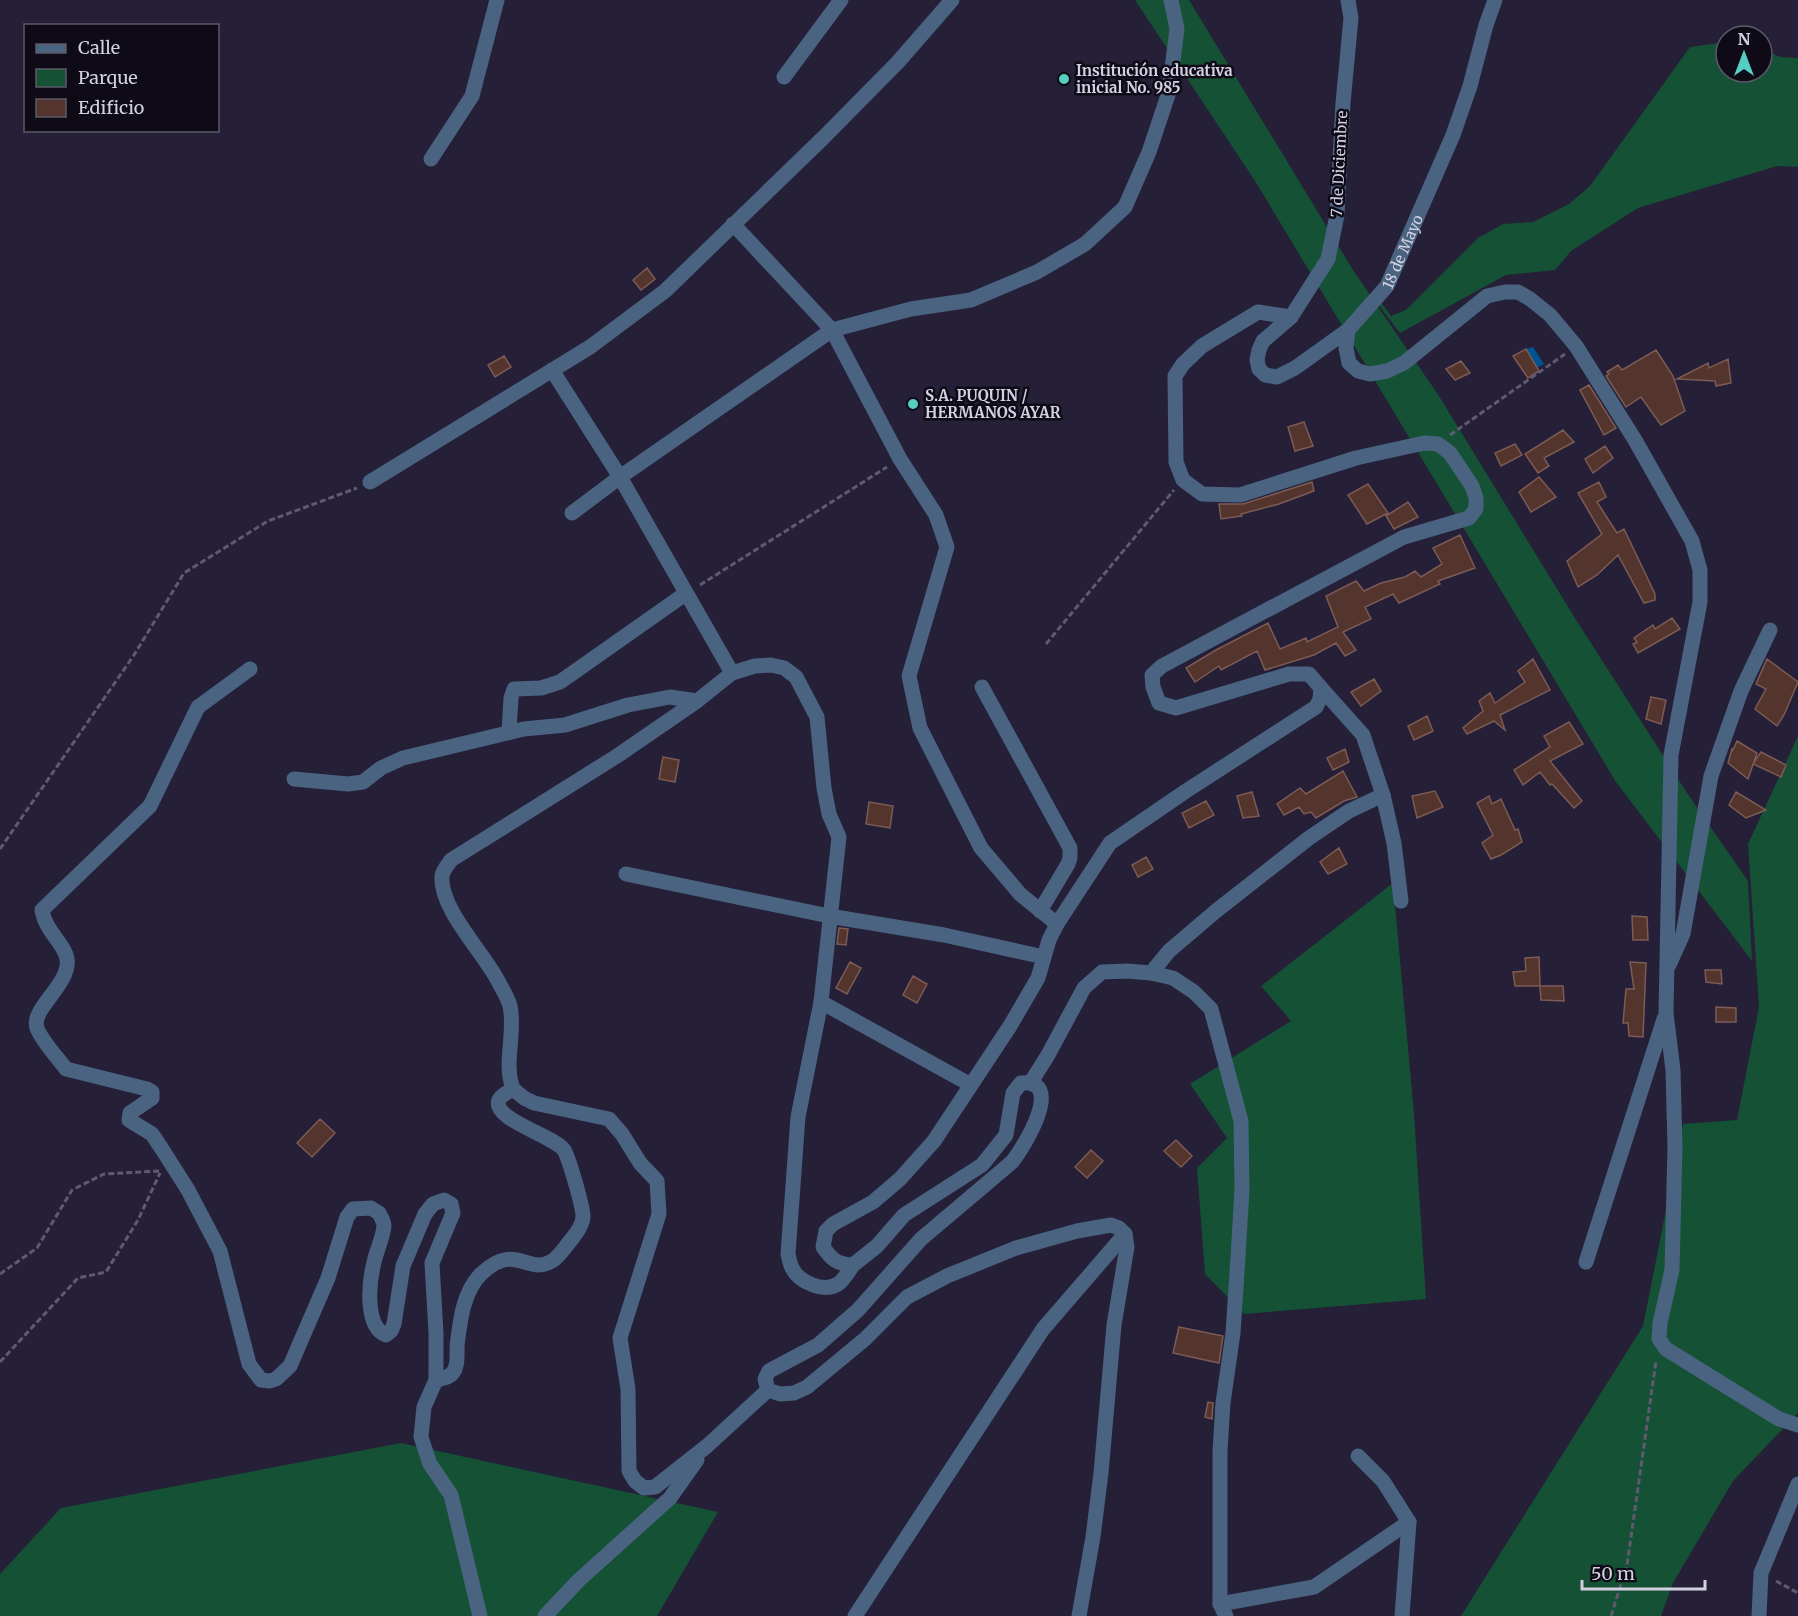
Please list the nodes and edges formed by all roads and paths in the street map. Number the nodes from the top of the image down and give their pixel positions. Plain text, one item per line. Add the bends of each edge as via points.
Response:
1 (497, 0) edge
2 (841, 0) edge
3 (952, 0) edge
4 (1171, 0) edge
5 (1348, 0) edge
6 (1495, 0) edge
7 (784, 77) dead end
8 (431, 159) dead end
9 (732, 224) junction
10 (1291, 317) junction
11 (832, 330) junction
12 (1348, 330) junction
13 (1576, 346) junction
14 (552, 370) junction
15 (1438, 444) junction
16 (900, 459) junction
17 (620, 477) junction
18 (1183, 480) junction
19 (370, 483) joint
20 (572, 513) dead end
21 (685, 594) junction
22 (1770, 630) dead end
23 (1046, 644) dead end
24 (250, 669) dead end
25 (732, 673) junction
26 (982, 687) dead end
27 (1321, 688) junction
28 (698, 701) junction
29 (509, 732) junction
30 (294, 779) dead end
31 (1383, 795) junction
32 (0, 849) edge
33 (627, 874) dead end
34 (1401, 901) dead end
35 (1040, 911) junction
36 (829, 916) junction
37 (1057, 924) junction
38 (1044, 957) junction
39 (1667, 970) junction
40 (1150, 973) junction
41 (821, 1002) junction
42 (1666, 1013) junction
43 (1031, 1082) junction
44 (971, 1085) junction
45 (513, 1089) junction
46 (161, 1171) junction
47 (188, 1190) junction
48 (1125, 1234) junction
49 (1586, 1262) dead end
50 (853, 1266) junction
51 (0, 1274) edge
52 (1659, 1339) junction
53 (0, 1362) edge
54 (436, 1380) junction
55 (768, 1390) junction
56 (1798, 1425) edge
57 (707, 1446) junction
58 (1358, 1456) dead end
59 (1798, 1484) edge
60 (1409, 1522) junction
61 (1761, 1573) junction
62 (1798, 1593) edge
63 (1223, 1610) edge
64 (480, 1616) edge
65 (545, 1616) edge
66 (855, 1616) edge
67 (1079, 1616) edge
68 (1402, 1616) edge
69 (1611, 1616) edge
70 (1759, 1616) edge

1 - 8 street via 472,96
2 - 7 street
3 - 9 street via 898,62
4 - 11 street via 1177,29 1169,92 1125,207 1085,244 1037,272 970,300 911,309
5 - 10 street, 7 de Diciembre via 1351,18 1337,215 1328,259
6 - 12 street, 18 de Mayo via 1453,135 1387,286
9 - 11 street
9 - 14 street via 664,291 590,347
10 - 12 street, 18 de Mayo via 1263,341 1257,360 1265,375 1277,377 1295,368
10 - 18 street via 1258,312 1202,346 1175,376 1176,462
11 - 16 street
11 - 17 street
12 - 13 street via 1346,348 1350,363 1358,371 1370,374 1404,363 1487,296 1518,292 1550,315
13 - 15 path
13 - 39 street via 1692,540 1700,570 1700,602 1671,754
14 - 17 street
14 - 19 street
15 - 18 street via 1424,443 1356,458 1240,495 1202,494
15 - 27 street via 1450,453 1472,486 1476,509 1469,518 1404,537 1162,666 1152,675 1159,703 1176,708 1289,674 1309,674
16 - 21 path
16 - 35 street via 936,515 947,547 909,676 920,728 981,848
17 - 20 street
17 - 21 street
18 - 23 path
19 - 32 path via 268,521 184,573 134,655
21 - 25 street
21 - 29 street via 560,682 541,688 514,689
22 - 39 street via 1741,691 1711,776 1683,934
24 - 47 street via 198,707 150,806 42,910 44,922 67,957 67,974 37,1016 37,1029 66,1069 152,1092 152,1098 130,1113 129,1120 152,1134
25 - 28 street
25 - 36 street via 763,666 784,668 796,676 817,717 824,788 839,837
26 - 35 street via 1070,848 1068,864
27 - 31 street via 1363,735
27 - 37 street via 1316,707 1110,843
28 - 29 street via 670,697 628,705 565,725
28 - 45 street via 451,860 444,869 444,896 510,1005
29 - 30 street via 403,758 363,782
31 - 34 street
31 - 40 street via 1309,838 1208,917
33 - 36 street
35 - 37 street
36 - 38 street
36 - 41 street
37 - 38 street
38 - 44 street via 1038,978
39 - 42 street
40 - 43 street via 1101,972 1084,988
40 - 63 street via 1184,984 1210,1009 1241,1121 1238,1257 1220,1451
41 - 44 street
41 - 50 street via 798,1118 788,1254 792,1268 801,1277 825,1288 838,1284
42 - 49 street
42 - 52 street via 1674,1103 1672,1270
43 - 50 street via 1021,1083 1013,1093 1006,1136 982,1165 904,1215
43 - 55 street via 1042,1097 1040,1113 1012,1162 921,1239 858,1310 818,1345 769,1371 765,1379
44 - 50 street via 934,1141 900,1179 873,1202 826,1231 823,1247 831,1259
45 - 54 street via 500,1097 499,1107 509,1119 553,1140 564,1150 583,1216 578,1231 555,1259 536,1265 504,1259 493,1263 476,1279 460,1312 455,1369 449,1376
45 - 57 street via 534,1103 609,1119 657,1181 659,1214 620,1338 628,1389 629,1471 644,1488 655,1487
46 - 47 path
46 - 51 path via 104,1174 72,1190 37,1248
46 - 53 path via 138,1220 106,1272 78,1278
47 - 54 street via 220,1251 249,1364 261,1380 270,1381 290,1366 353,1209 371,1208 379,1213 384,1224 373,1267 370,1301 374,1324 379,1333 386,1335 394,1324 403,1266 425,1214 433,1204 444,1200 451,1204 453,1213 432,1263
48 - 55 street via 1111,1225 1077,1231 1016,1248 947,1276 907,1297 865,1339 807,1387 794,1393
48 - 66 street via 1043,1329
48 - 67 street via 1128,1247 1114,1325 1101,1473
52 - 56 street via 1666,1349 1741,1396 1779,1419
52 - 69 path via 1627,1565
54 - 64 street via 424,1407 421,1437 430,1464 451,1495
55 - 57 street
57 - 65 street via 670,1498
58 - 60 street via 1383,1481
59 - 61 street
60 - 63 street via 1314,1587
60 - 68 street
61 - 62 path
61 - 70 street

